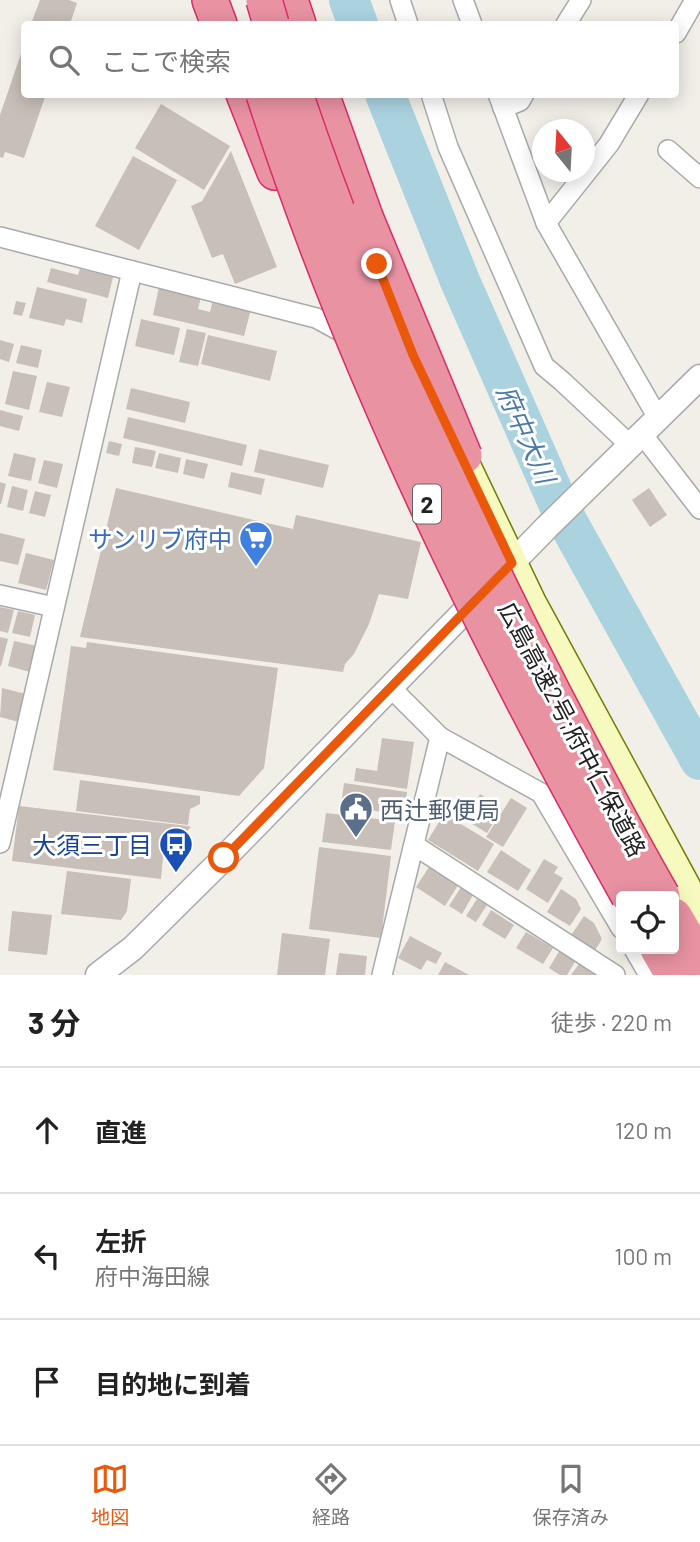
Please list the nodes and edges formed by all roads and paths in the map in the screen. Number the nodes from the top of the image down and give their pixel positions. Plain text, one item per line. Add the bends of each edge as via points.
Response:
1 (210, 0) edge
2 (234, 0) edge
3 (257, 0) edge
4 (264, 0) edge
5 (290, 0) edge
6 (400, 0) edge
7 (463, 0) edge
8 (580, 0) edge
9 (695, 0) edge
10 (218, 21) edge
11 (241, 21) edge
12 (270, 21) edge
13 (271, 21) edge
14 (297, 21) edge
15 (407, 21) edge
16 (471, 21) edge
17 (568, 21) edge
18 (679, 28) edge
19 (246, 98) edge
20 (265, 98) edge
21 (296, 98) edge
22 (308, 98) edge
23 (322, 98) edge
24 (432, 98) edge
25 (522, 98) edge
26 (637, 98) edge
27 (500, 101) edge
28 (668, 150) dead end
29 (697, 170) edge
30 (546, 223) junction
31 (0, 237) edge
32 (132, 271) junction
33 (346, 320) junction
34 (413, 355) junction
35 (700, 377) edge
36 (643, 433) junction
37 (700, 509) edge
38 (512, 563) junction
39 (0, 595) edge
40 (54, 607) junction
41 (390, 687) junction
42 (440, 737) junction
43 (0, 843) edge
44 (414, 845) junction
45 (626, 891) edge
46 (647, 891) edge
47 (661, 891) edge
48 (662, 891) edge
49 (616, 920) edge
50 (98, 975) edge
51 (382, 975) edge
52 (615, 975) edge

1 - 10 highway
2 - 11 highway
3 - 12 main road
4 - 13 highway, bridge
5 - 14 highway
6 - 15 street
7 - 16 street
8 - 17 street
9 - 18 street
19 - 33 highway, bridge via 287,201
20 - 33 highway, 広島高速2号;府中仁保道路 / 2, bridge
21 - 47 highway, 広島高速2号;府中仁保道路 / 2, bridge via 374,310 489,567 589,763
22 - 34 main road
23 - 48 highway, bridge via 365,217 514,581
24 - 36 street via 448,147 544,366
25 - 27 street
26 - 30 street via 609,144
27 - 30 street
28 - 29 street
30 - 36 street
31 - 32 street
32 - 34 street via 316,318 389,357
32 - 40 street
33 - 45 highway, 広島高速2号;府中仁保道路 / 2, bridge via 464,580
34 - 38 main road
35 - 36 street
36 - 37 street
36 - 38 street
38 - 41 street
38 - 46 main road
39 - 40 street
40 - 43 street
41 - 42 street
41 - 50 street via 133,948
42 - 44 street
42 - 49 street via 541,793
44 - 51 street
44 - 52 street

